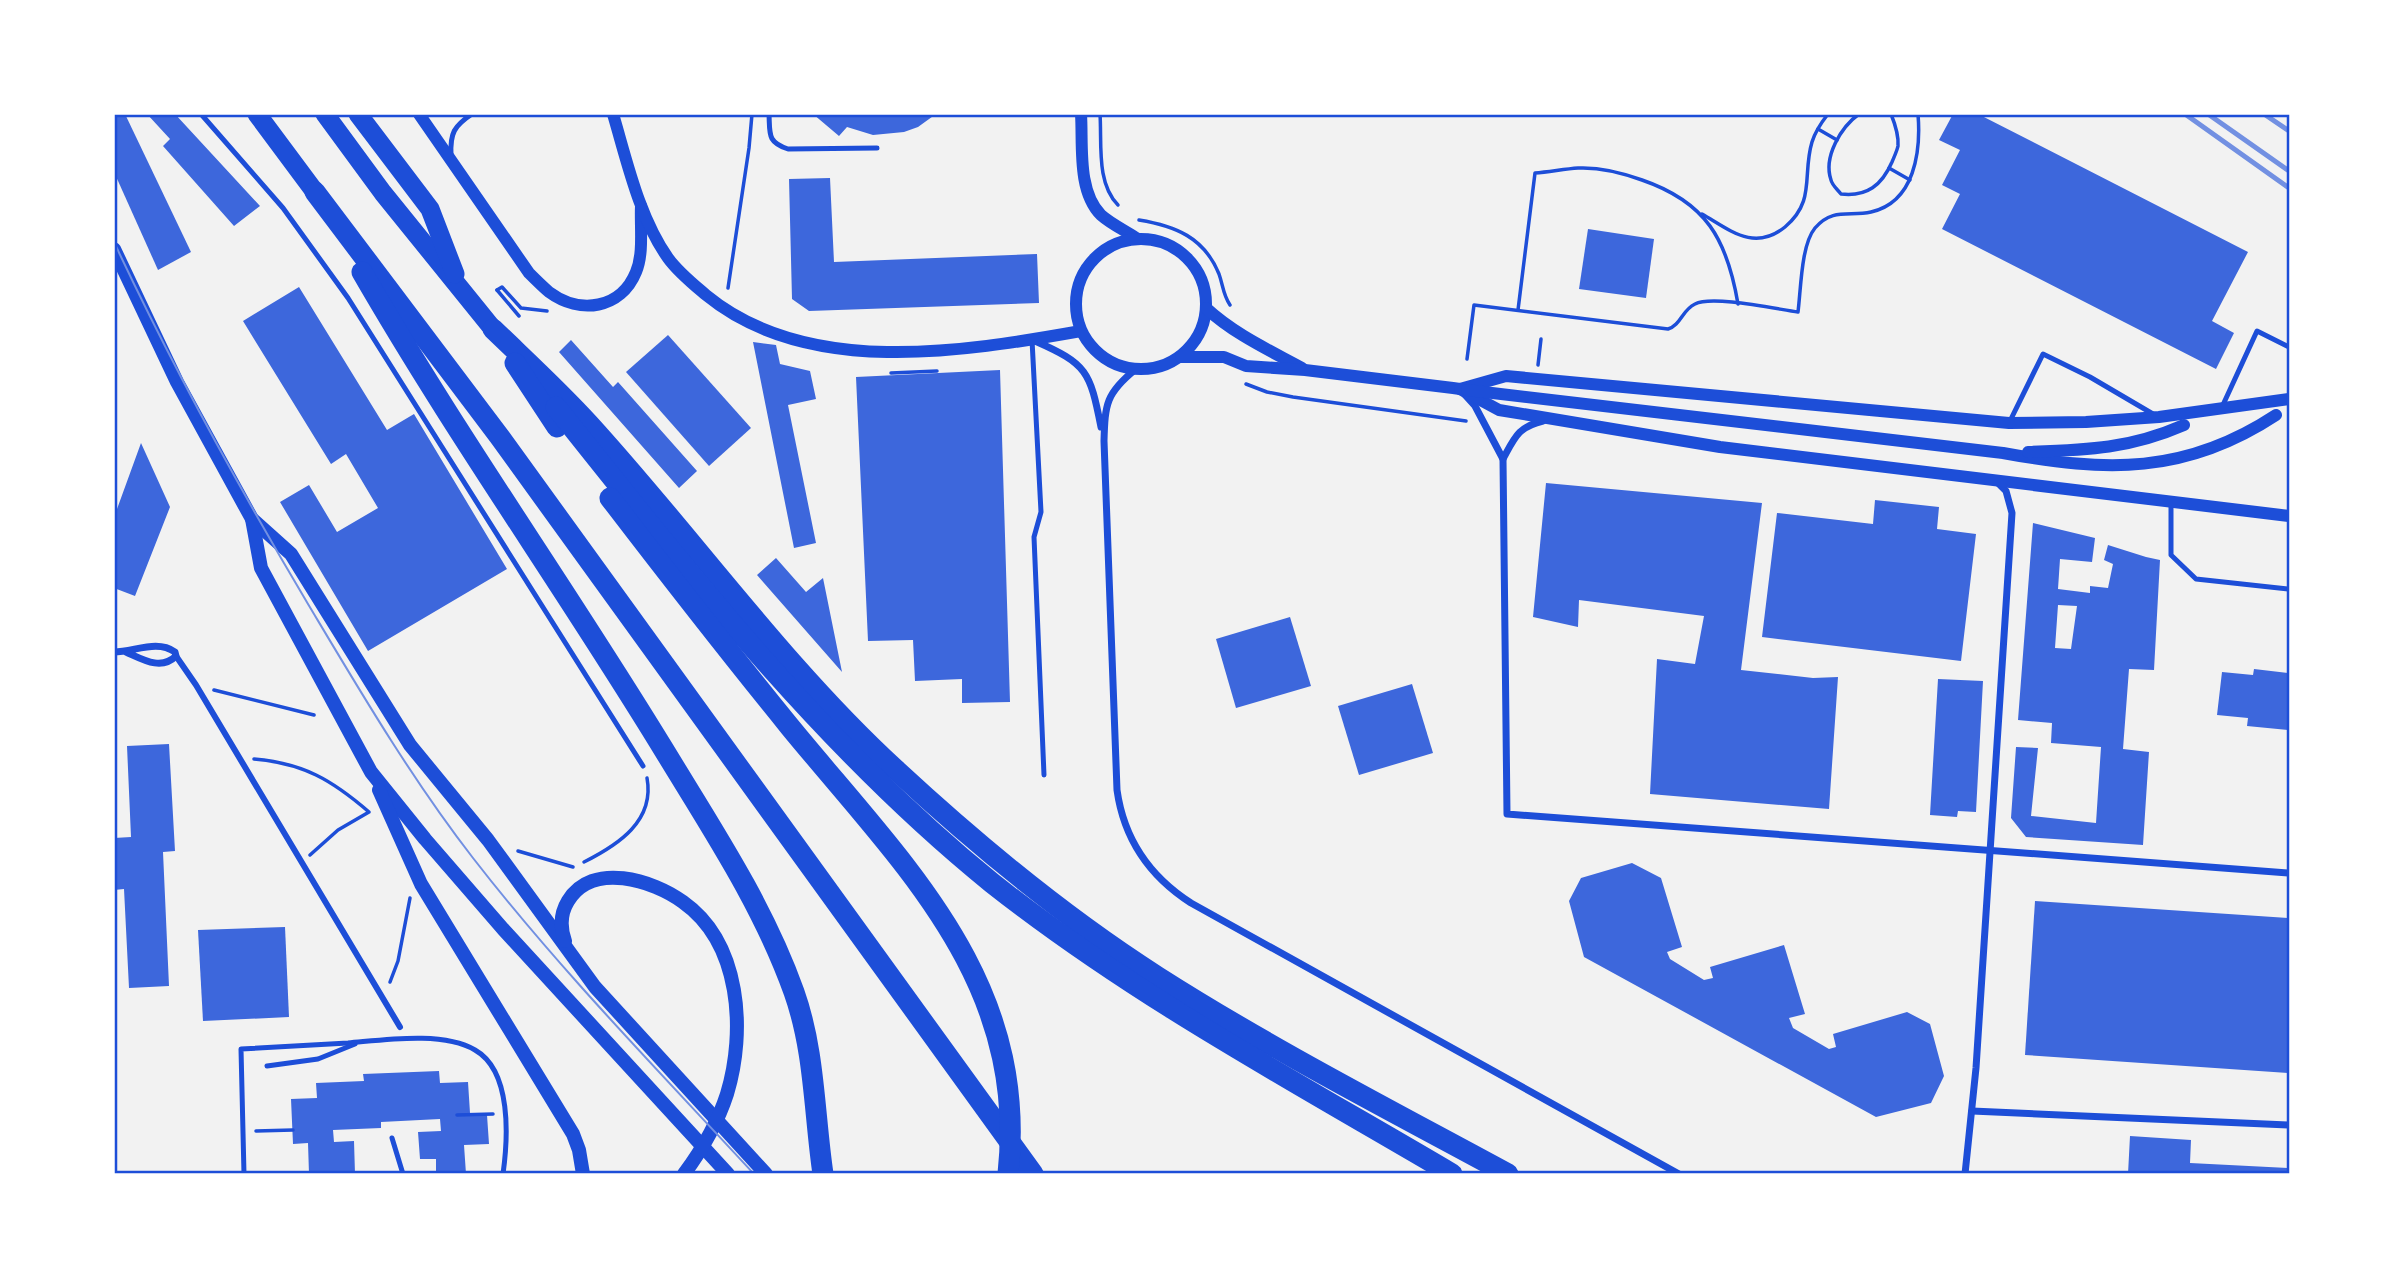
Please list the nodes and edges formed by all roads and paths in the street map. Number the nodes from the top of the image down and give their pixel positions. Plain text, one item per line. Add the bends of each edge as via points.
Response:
1 (201, 114) edge
2 (257, 114) edge
3 (325, 114) edge
4 (358, 114) edge
5 (419, 114) edge
6 (472, 114) edge
7 (613, 114) edge
8 (752, 114) edge
9 (769, 114) edge
10 (1081, 114) edge
11 (1100, 114) edge
12 (1828, 114) edge
13 (1859, 114) edge
14 (1891, 114) edge
15 (1918, 114) edge
16 (1817, 129) junction
17 (1837, 140) junction
18 (877, 148) dead end
19 (452, 158) junction
20 (1889, 168) junction
21 (1910, 180) junction
22 (315, 192) junction
23 (641, 202) junction
24 (1126, 212) dead end
25 (1699, 213) junction
26 (1132, 216) dead end
27 (1138, 239) junction
28 (114, 249) edge
29 (728, 288) dead end
30 (497, 290) dead end
31 (462, 291) junction
32 (1738, 304) junction
33 (1206, 308) junction
34 (1233, 310) dead end
35 (1518, 310) junction
36 (519, 316) dead end
37 (494, 329) junction
38 (1081, 331) junction
39 (1541, 339) dead end
40 (1032, 340) junction
41 (2289, 346) edge
42 (1181, 357) junction
43 (1467, 359) dead end
44 (1538, 365) dead end
45 (1136, 369) junction
46 (1306, 370) junction
47 (937, 371) dead end
48 (891, 373) dead end
49 (1239, 380) dead end
50 (1460, 389) junction
51 (2289, 398) edge
52 (2222, 407) junction
53 (2276, 415) dead end
54 (2159, 417) junction
55 (1554, 418) junction
56 (2009, 423) junction
57 (2184, 425) dead end
58 (1475, 427) dead end
59 (1104, 441) junction
60 (2003, 453) junction
61 (1503, 459) junction
62 (1997, 482) junction
63 (2171, 502) junction
64 (2289, 516) edge
65 (252, 519) junction
66 (2289, 589) edge
67 (114, 652) edge
68 (126, 652) junction
69 (176, 656) junction
70 (196, 685) junction
71 (314, 715) dead end
72 (238, 758) junction
73 (643, 766) joint
74 (372, 772) junction
75 (1044, 775) dead end
76 (488, 840) junction
77 (1991, 850) junction
78 (584, 862) dead end
79 (302, 864) junction
80 (573, 867) dead end
81 (2289, 873) edge
82 (412, 888) dead end
83 (570, 952) junction
84 (384, 997) junction
85 (400, 1027) dead end
86 (360, 1042) junction
87 (267, 1066) dead end
88 (1972, 1111) junction
89 (506, 1113) junction
90 (457, 1115) dead end
91 (2289, 1125) edge
92 (293, 1130) dead end
93 (243, 1132) junction
94 (392, 1138) dead end
95 (581, 1169) edge
96 (244, 1174) edge
97 (403, 1174) edge
98 (503, 1174) edge
99 (684, 1174) edge
100 (728, 1174) edge
101 (766, 1174) edge
102 (823, 1174) edge
103 (1009, 1174) edge
104 (1033, 1174) edge
105 (1452, 1174) edge
106 (1508, 1174) edge
107 (1679, 1174) edge
108 (1965, 1174) edge

1 - 73 lane via 282,208 348,298
2 - 22 highway
3 - 31 highway
4 - 31 highway via 430,209
5 - 19 street
6 - 19 lane via 450,138
7 - 23 street
8 - 29 path
9 - 18 lane via 770,137 788,149
10 - 27 street via 1085,185 1092,203 1101,215
11 - 24 path via 1103,173 1112,199
12 - 16 path
13 - 17 path
14 - 20 path via 1898,148
15 - 21 path via 1918,155
16 - 17 path
16 - 25 path via 1805,201 1794,219 1777,233 1760,240 1742,237
17 - 20 path via 1829,166 1831,182 1841,194 1865,193
19 - 23 street via 529,273 548,292 570,303 606,304 628,286 637,270
20 - 21 path
21 - 32 path via 1886,206 1869,213 1826,218 1814,229 1806,247 1798,312
22 - 102 highway via 407,350 640,711 753,899 794,993 805,1033
22 - 104 highway via 499,436
23 - 40 street via 669,259 721,307 748,323 817,346 854,351 945,349
25 - 32 path via 1717,235 1728,260
25 - 35 path via 1670,190 1625,174 1581,168 1535,173
26 - 34 path via 1169,225 1203,248 1220,275
27 - 33 street via 1163,242 1185,255 1201,275
27 - 38 street via 1099,253 1085,270 1076,300
28 - 65 main road via 177,382
30 - 36 path
31 - 37 highway
32 - 35 path via 1698,302 1668,329
33 - 42 street via 1196,341
33 - 46 street via 1239,334
35 - 43 path via 1474,306
37 - 103 highway via 557,429 734,659 921,885 958,941 989,1005 1004,1058 1010,1112
37 - 105 highway via 761,656 844,749 941,839 1003,891 1130,983
37 - 106 highway via 587,422 803,675 893,767 983,847 1185,994
38 - 40 street
38 - 45 street via 1102,356
39 - 44 path
40 - 59 street via 1068,356 1087,375
40 - 75 lane via 1041,512 1034,537
41 - 52 lane via 2257,331
42 - 45 street via 1159,367
42 - 46 street via 1224,357 1246,366
45 - 59 street via 1111,394
46 - 50 street
47 - 48 path
49 - 58 path via 1293,397 1463,419
50 - 55 street via 1499,410
50 - 56 street via 1506,376
50 - 60 street
50 - 61 street via 1475,406
51 - 52 street
52 - 54 street
53 - 60 street via 2232,440 2155,464 2058,463
54 - 56 street
54 - 56 lane via 2043,354
55 - 61 street via 1527,425
55 - 62 street via 1720,447
57 - 60 street via 2156,437 2106,448
59 - 107 street via 1117,790 1120,810 1143,861 1191,903
61 - 77 street via 1507,814
62 - 63 street
62 - 77 street via 2006,491 2012,513
63 - 64 street
63 - 66 lane via 2171,555 2196,579
65 - 74 main road via 261,568
65 - 76 main road via 290,554 410,745
67 - 68 street
68 - 69 street via 162,664
68 - 69 street via 160,645
69 - 70 street
70 - 71 path
70 - 72 street
72 - 79 street
72 - 79 path via 281,761 303,768 329,781 369,812 338,830
73 - 78 path via 649,790 640,821 611,847
74 - 95 main road via 421,884 573,1134
74 - 100 main road via 503,929
76 - 80 path
76 - 83 main road
77 - 81 street
77 - 88 street
79 - 84 street
82 - 84 path via 398,961
83 - 99 main road via 561,929 564,908 585,883 607,877 647,884 683,902 721,946 736,1008 731,1079 705,1142
83 - 101 main road via 595,987
84 - 85 street
86 - 87 lane via 318,1059
86 - 89 lane via 449,1041 476,1050 492,1068
86 - 93 lane via 241,1049
88 - 91 street
88 - 108 street
89 - 90 path
89 - 98 lane
92 - 93 path
93 - 96 lane
94 - 97 lane

